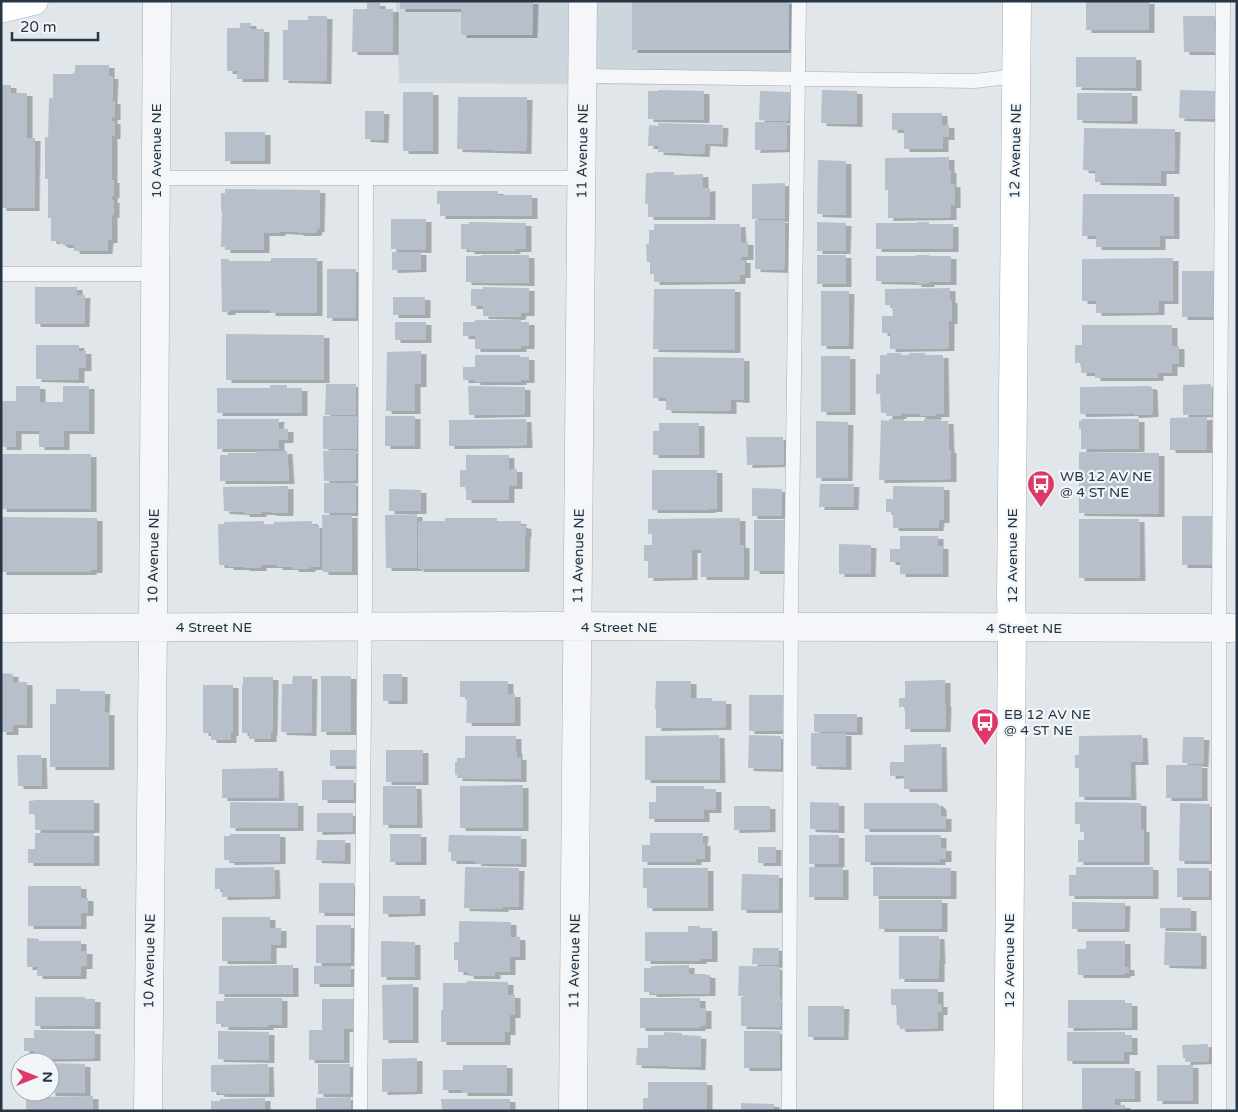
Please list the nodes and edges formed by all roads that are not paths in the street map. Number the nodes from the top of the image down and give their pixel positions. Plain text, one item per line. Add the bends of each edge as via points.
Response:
1 (34, 1) edge
2 (157, 1) edge
3 (584, 1) edge
4 (799, 1) edge
5 (1017, 1) edge
6 (1223, 1) edge
7 (1, 9) edge
8 (583, 76) junction
9 (1016, 76) junction
10 (798, 78) junction
11 (156, 178) junction
12 (366, 178) junction
13 (582, 178) junction
14 (1, 274) edge
15 (155, 274) junction
16 (578, 626) junction
17 (791, 626) junction
18 (153, 627) junction
19 (364, 627) junction
20 (1012, 627) junction
21 (1, 628) edge
22 (1228, 628) edge
23 (148, 1111) edge
24 (360, 1111) edge
25 (573, 1111) edge
26 (789, 1111) edge
27 (1008, 1111) edge
28 (1218, 1111) edge

1 - 7 street
2 - 11 street, 10 Avenue NE
3 - 8 street, 11 Avenue NE
4 - 10 lane
5 - 9 street, 12 Avenue NE
6 - 22 lane
8 - 10 lane
8 - 13 street, 11 Avenue NE
9 - 10 lane via 975,80
9 - 20 street, 12 Avenue NE
10 - 17 lane
11 - 12 lane
11 - 15 street, 10 Avenue NE
12 - 13 lane
12 - 19 lane
13 - 16 street, 11 Avenue NE
14 - 15 lane
15 - 18 street, 10 Avenue NE
16 - 17 street, 4 Street NE
16 - 19 street, 4 Street NE
16 - 25 street, 11 Avenue NE
17 - 20 street, 4 Street NE
17 - 26 lane
18 - 19 street, 4 Street NE
18 - 21 street, 4 Street NE
18 - 23 street, 10 Avenue NE
19 - 24 lane
20 - 22 street, 4 Street NE
20 - 27 street, 12 Avenue NE
22 - 28 lane

